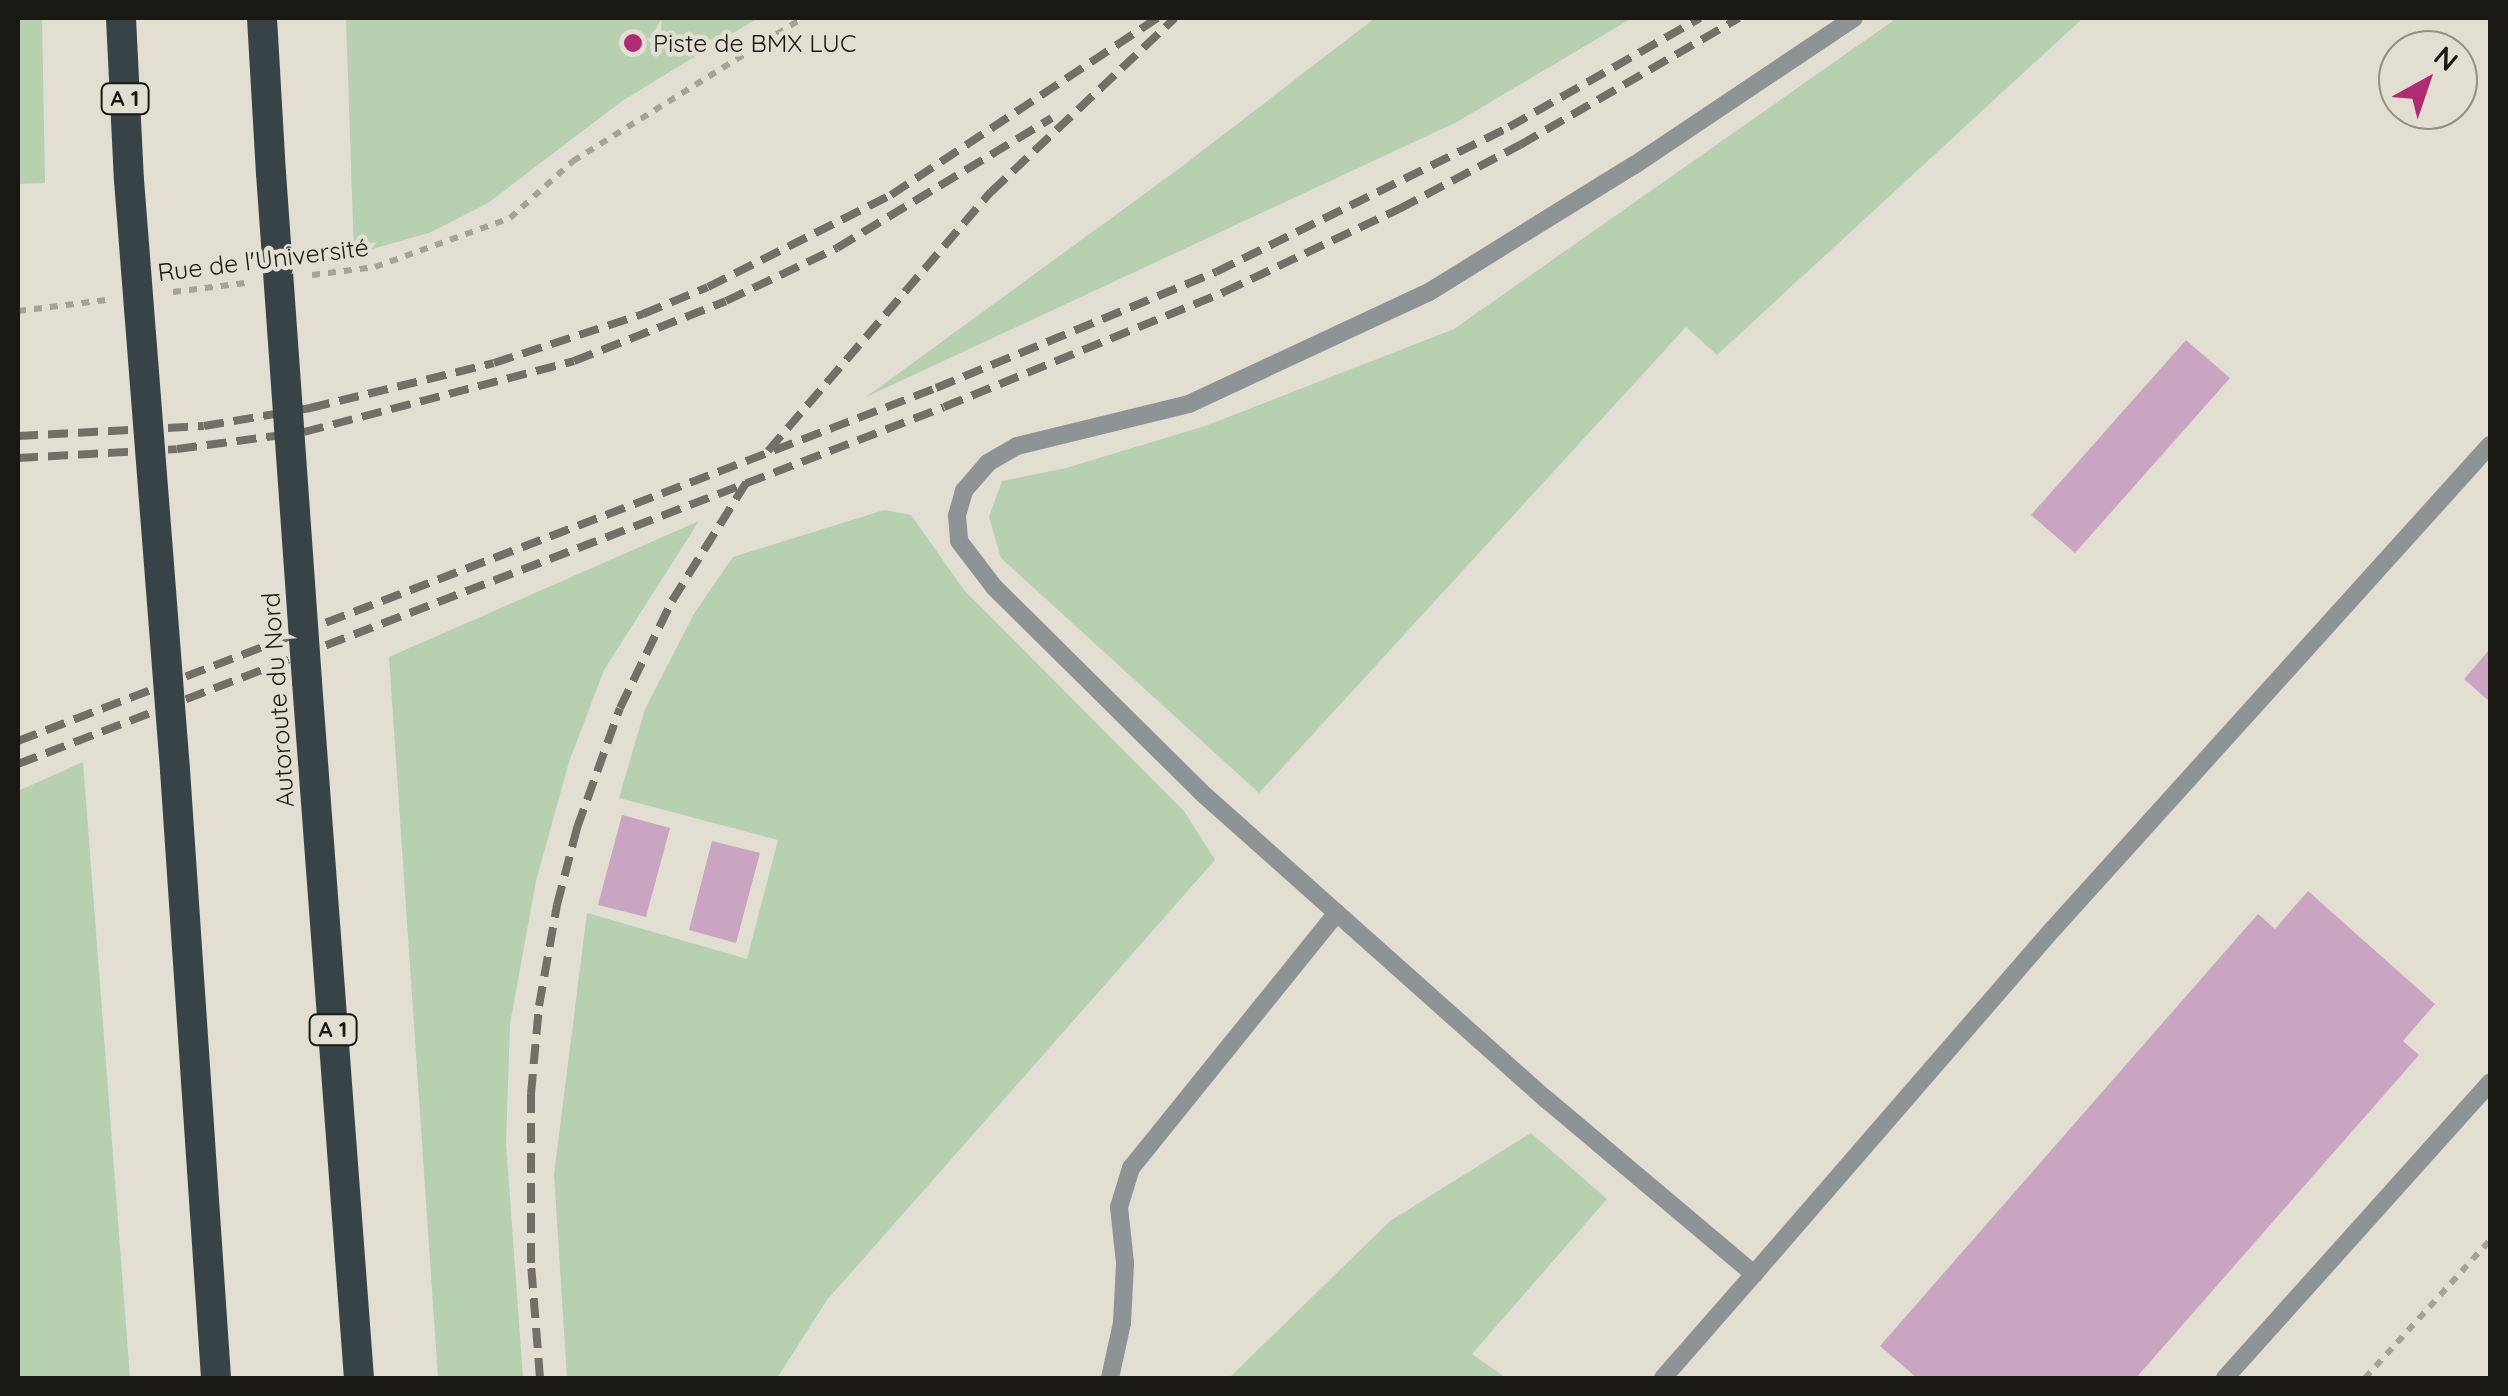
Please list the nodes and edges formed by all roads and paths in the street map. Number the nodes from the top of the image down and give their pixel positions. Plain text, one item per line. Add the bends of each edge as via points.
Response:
1 (121, 18) edge
2 (262, 18) edge
3 (803, 18) edge
4 (1854, 18) edge
5 (300, 276) dead end
6 (262, 281) dead end
7 (168, 292) dead end
8 (112, 299) dead end
9 (18, 311) edge
10 (2490, 445) edge
11 (1337, 913) junction
12 (2490, 1083) edge
13 (2490, 1240) edge
14 (1754, 1274) junction
15 (216, 1378) edge
16 (359, 1378) edge
17 (1110, 1378) edge
18 (1664, 1378) edge
19 (2225, 1378) edge
20 (2365, 1378) edge

1 - 15 highway, A 1, bridge
2 - 16 highway, Autoroute du Nord / A 1, bridge
3 - 5 path, Rue de l'Université via 573,161 510,218 375,267
4 - 11 lane via 1429,292 1190,404 1017,446 988,463 964,491 960,541 994,587 1200,792
6 - 7 path, Rue de l'Université
8 - 9 path
10 - 14 lane via 2053,929
11 - 14 lane
11 - 17 lane via 1131,1168 1118,1207 1125,1263
12 - 19 lane
13 - 20 path
14 - 18 lane

